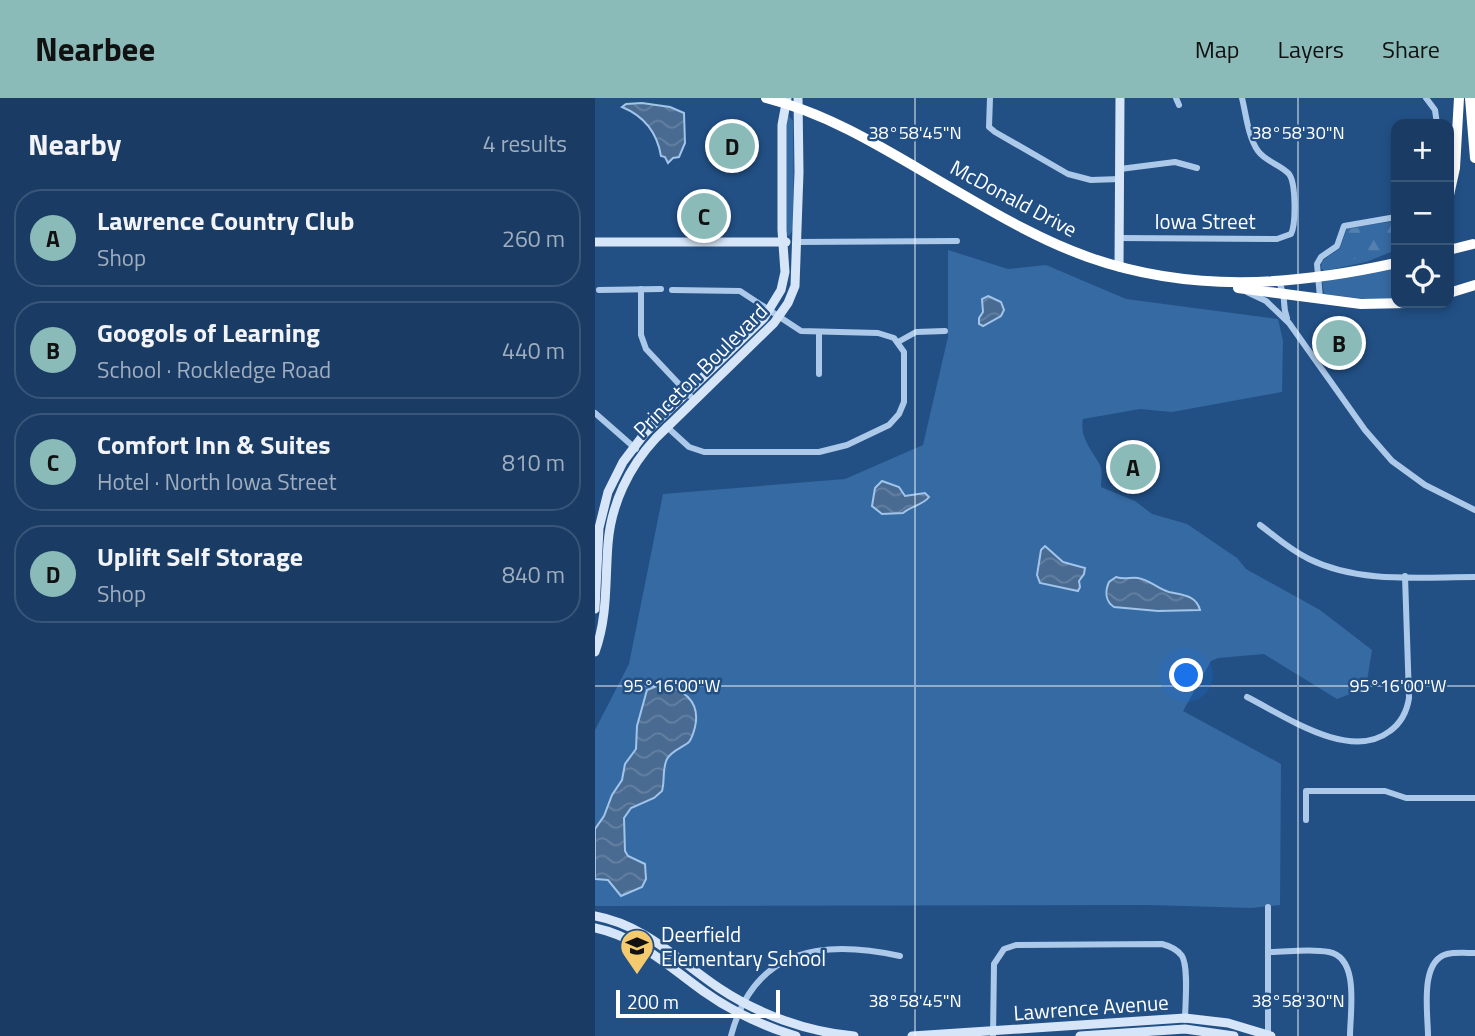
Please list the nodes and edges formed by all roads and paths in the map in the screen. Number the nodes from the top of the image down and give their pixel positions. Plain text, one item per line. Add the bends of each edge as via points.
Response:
1 (766, 98) edge
2 (990, 98) edge
3 (1119, 98) edge
4 (1242, 98) edge
5 (1426, 98) edge
6 (1459, 98) edge
7 (1470, 98) edge
8 (786, 101) edge
9 (798, 103) edge
10 (1436, 119) edge
11 (1475, 158) edge
12 (1197, 168) dead end
13 (1119, 169) junction
14 (1119, 179) junction
15 (1452, 182) edge
16 (1391, 218) edge
17 (1119, 238) junction
18 (595, 242) edge
19 (783, 242) junction
20 (797, 242) junction
21 (957, 242) dead end
22 (1473, 244) dead end
23 (1454, 249) edge
24 (1391, 257) edge
25 (1391, 265) edge
26 (1119, 267) junction
27 (1354, 270) junction
28 (1317, 277) junction
29 (1278, 281) junction
30 (1218, 283) junction
31 (1475, 285) edge
32 (1239, 288) junction
33 (641, 289) junction
34 (661, 289) dead end
35 (600, 290) dead end
36 (672, 290) dead end
37 (1454, 291) edge
38 (1286, 294) junction
39 (1320, 298) junction
40 (1391, 303) edge
41 (770, 311) junction
42 (779, 317) junction
43 (1289, 323) junction
44 (945, 331) dead end
45 (819, 333) junction
46 (898, 342) junction
47 (819, 374) dead end
48 (687, 392) junction
49 (694, 400) junction
50 (595, 413) edge
51 (659, 419) junction
52 (667, 427) junction
53 (633, 447) junction
54 (642, 453) junction
55 (1475, 510) edge
56 (1260, 525) dead end
57 (1405, 576) junction
58 (1475, 577) edge
59 (595, 609) edge
60 (598, 635) edge
61 (595, 652) edge
62 (1247, 697) dead end
63 (1475, 798) edge
64 (1306, 820) dead end
65 (1268, 907) dead end
66 (595, 916) edge
67 (595, 928) edge
68 (1268, 952) junction
69 (1475, 953) edge
70 (900, 956) dead end
71 (744, 1002) junction
72 (738, 1013) junction
73 (1185, 1018) junction
74 (1185, 1029) junction
75 (812, 1032) edge
76 (993, 1033) edge
77 (731, 1036) edge
78 (796, 1036) edge
79 (854, 1036) edge
80 (912, 1036) edge
81 (1080, 1036) edge
82 (1234, 1036) edge
83 (1269, 1036) edge
84 (1350, 1036) edge
85 (1428, 1036) edge

1 - 8 highway, McDonald Drive
2 - 14 street via 989,127 1068,174 1091,180
3 - 13 street
4 - 17 street, Iowa Street via 1258,150 1292,180 1294,225 1290,235 1249,240
5 - 10 street
6 - 15 highway
7 - 11 highway
8 - 9 highway, McDonald Drive
8 - 19 street, Princeton Boulevard
9 - 20 street, Princeton Boulevard
9 - 26 highway, McDonald Drive via 1041,237
12 - 13 street via 1175,162
13 - 14 street
14 - 17 street
16 - 28 street via 1344,226 1338,246 1318,260
17 - 26 street
18 - 19 street
19 - 20 street
19 - 41 street, Princeton Boulevard via 784,281
20 - 21 street
20 - 42 street, Princeton Boulevard via 795,286
22 - 23 highway
24 - 27 highway
25 - 27 highway, McDonald Drive
26 - 30 highway, McDonald Drive
27 - 28 highway, McDonald Drive
28 - 29 highway, McDonald Drive
28 - 39 street
29 - 30 highway, McDonald Drive
29 - 38 street
30 - 32 highway, McDonald Drive
31 - 37 highway
32 - 38 highway, McDonald Drive
32 - 43 street via 1266,301
33 - 34 street
33 - 35 street
33 - 48 street via 641,335 646,349
36 - 41 street via 740,290
38 - 39 highway, McDonald Drive
38 - 43 street
39 - 40 highway, McDonald Drive
41 - 42 street
41 - 48 street, Princeton Boulevard
42 - 45 street via 801,331
42 - 49 street, Princeton Boulevard
43 - 55 street via 1392,461 1425,485
44 - 46 street via 911,333
45 - 46 street via 878,333
45 - 47 street
46 - 52 street via 905,357 902,409 889,425 847,445 809,453 712,453 689,447
48 - 49 street
48 - 51 street, Princeton Boulevard
49 - 52 street, Princeton Boulevard
50 - 53 street
51 - 52 street
51 - 53 street, Princeton Boulevard
52 - 54 street, Princeton Boulevard
53 - 54 street
53 - 59 street, Princeton Boulevard via 613,480 601,515
54 - 60 street, Princeton Boulevard via 611,521 606,604
56 - 57 street via 1322,565 1353,574
57 - 58 street
57 - 62 street via 1409,698 1392,729 1371,740 1336,739
60 - 61 street, Princeton Boulevard
63 - 64 street via 1306,791
65 - 68 street
66 - 71 street via 644,934
67 - 72 street via 639,944
68 - 83 street
68 - 84 street via 1326,951 1343,959 1350,974
69 - 85 street via 1445,954 1433,964 1427,982
70 - 71 street via 838,948 803,953 768,971
71 - 72 street
71 - 75 street
72 - 77 street
72 - 78 street
73 - 74 street
73 - 76 street, Lawrence Avenue
73 - 76 street via 1184,961 1170,946 1016,945 1004,949 994,964
73 - 83 street, Lawrence Avenue via 1216,1021
74 - 81 street, Lawrence Avenue
74 - 82 street, Lawrence Avenue
75 - 79 street
76 - 80 street, Lawrence Avenue

